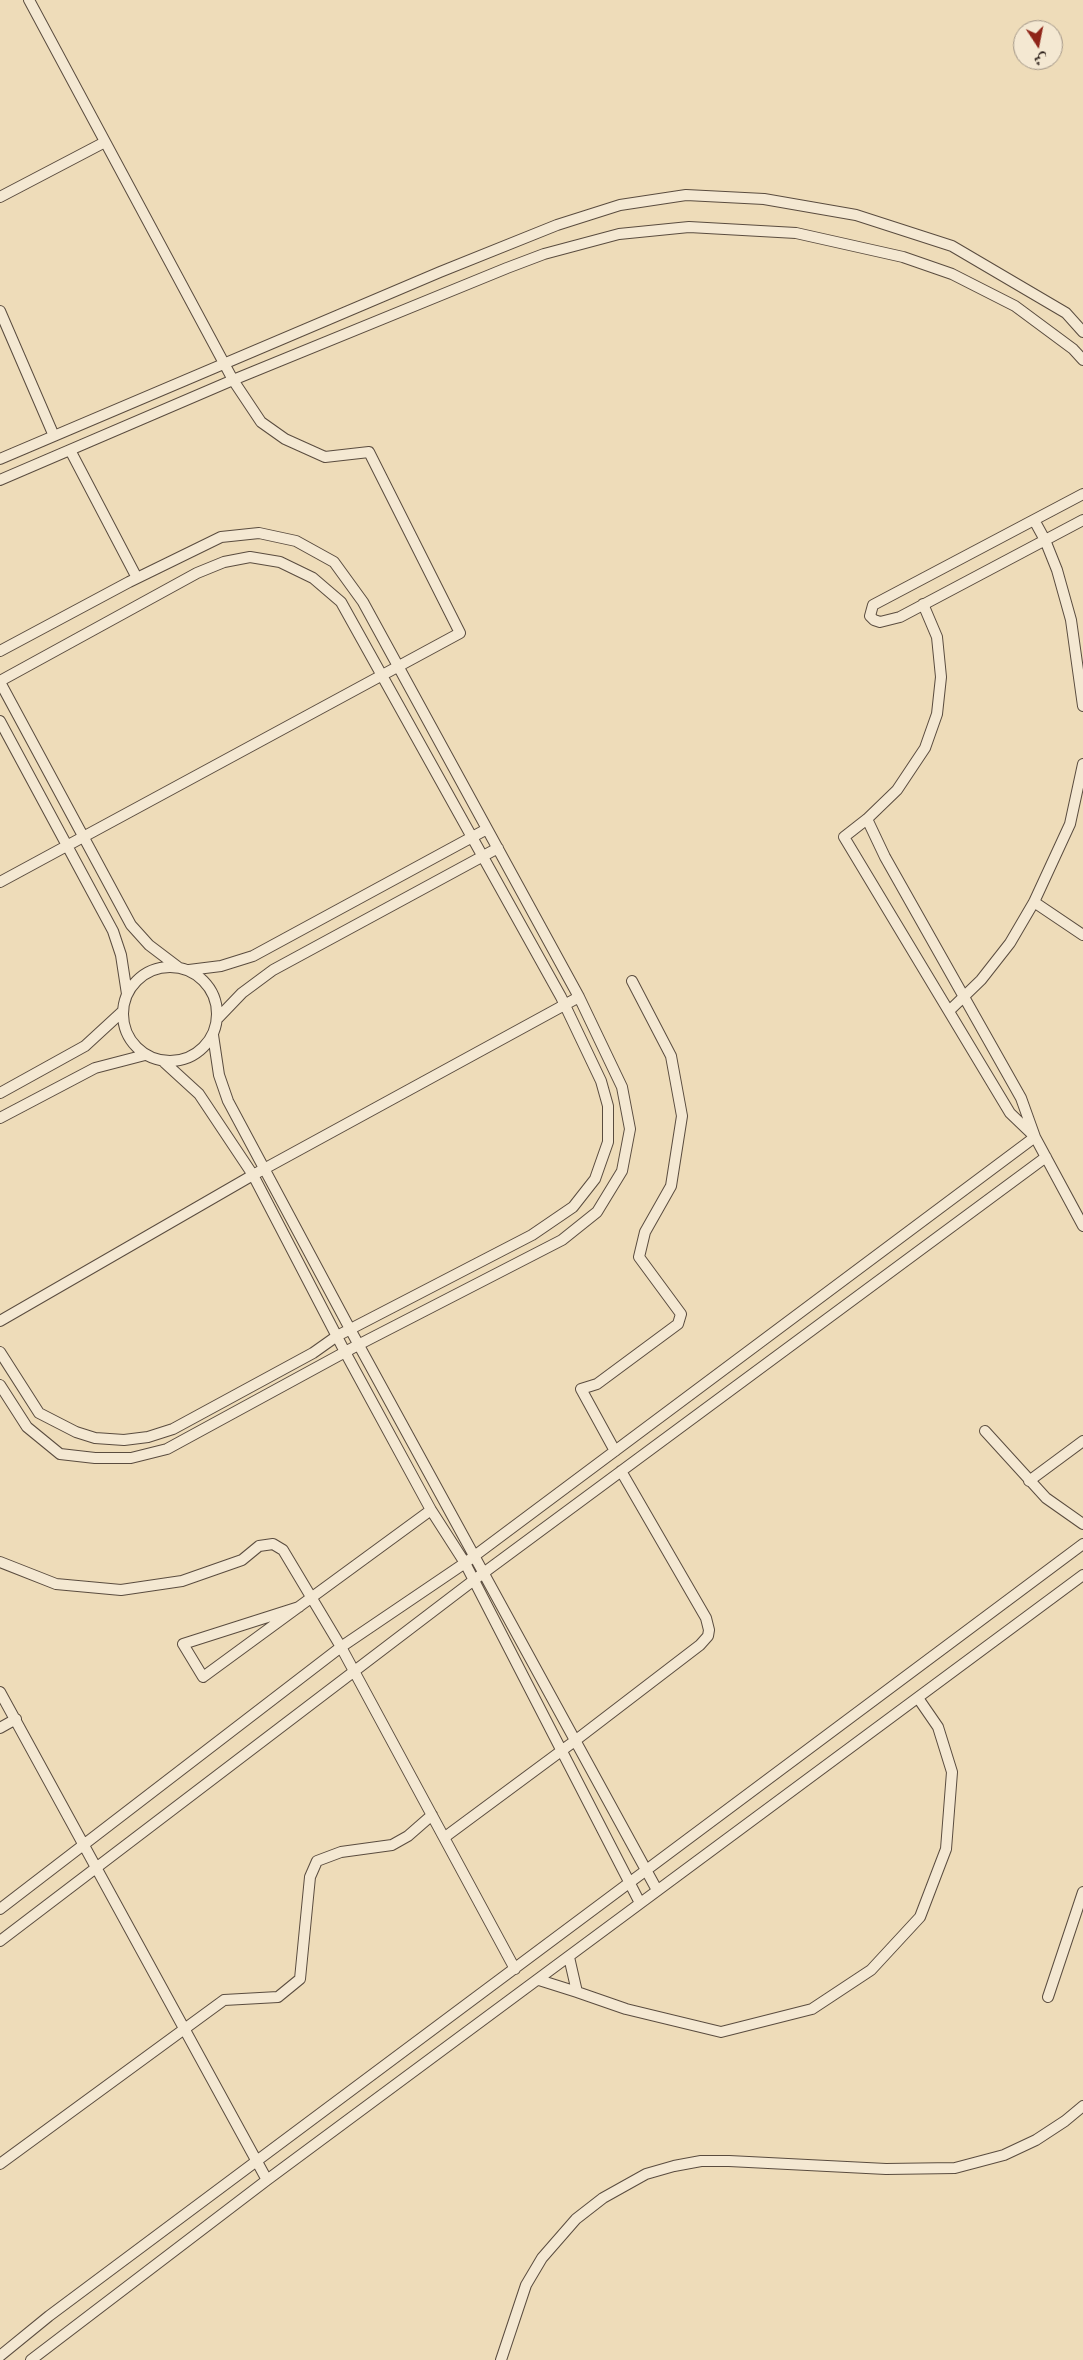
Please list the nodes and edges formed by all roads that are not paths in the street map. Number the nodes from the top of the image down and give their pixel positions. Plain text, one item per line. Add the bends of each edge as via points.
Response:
1 (29, 0) edge
2 (105, 142) junction
3 (0, 197) edge
4 (0, 312) edge
5 (1083, 332) edge
6 (1083, 360) edge
7 (224, 364) junction
8 (233, 380) junction
9 (54, 436) junction
10 (70, 450) junction
11 (0, 459) edge
12 (0, 480) edge
13 (1083, 494) edge
14 (1034, 520) junction
15 (1083, 520) edge
16 (1045, 540) junction
17 (137, 578) junction
18 (923, 604) junction
19 (0, 651) edge
20 (398, 666) junction
21 (382, 675) junction
22 (0, 682) edge
23 (1083, 706) edge
24 (0, 721) edge
25 (1083, 764) edge
26 (867, 819) junction
27 (487, 829) junction
28 (85, 836) junction
29 (471, 838) junction
30 (67, 846) junction
31 (498, 848) junction
32 (482, 857) junction
33 (0, 882) edge
34 (1034, 902) junction
35 (1083, 935) edge
36 (184, 969) junction
37 (632, 981) dead end
38 (127, 994) junction
39 (579, 997) junction
40 (965, 997) junction
41 (564, 1004) junction
42 (949, 1010) junction
43 (123, 1011) junction
44 (218, 1018) junction
45 (213, 1035) junction
46 (145, 1055) junction
47 (164, 1062) junction
48 (0, 1093) edge
49 (0, 1118) edge
50 (1035, 1137) junction
51 (1046, 1157) junction
52 (264, 1169) junction
53 (253, 1175) junction
54 (1083, 1226) edge
55 (0, 1321) edge
56 (350, 1330) junction
57 (337, 1336) junction
58 (358, 1344) junction
59 (0, 1352) edge
60 (345, 1352) junction
61 (0, 1385) edge
62 (985, 1431) dead end
63 (1083, 1440) edge
64 (615, 1451) junction
65 (621, 1471) junction
66 (1029, 1482) junction
67 (431, 1510) junction
68 (1083, 1524) edge
69 (1083, 1544) edge
70 (475, 1556) junction
71 (0, 1562) edge
72 (465, 1563) junction
73 (484, 1572) junction
74 (1083, 1575) edge
75 (474, 1580) junction
76 (311, 1598) junction
77 (299, 1607) junction
78 (341, 1647) junction
79 (353, 1672) junction
80 (0, 1692) edge
81 (918, 1698) junction
82 (16, 1719) junction
83 (0, 1728) edge
84 (576, 1740) junction
85 (562, 1751) junction
86 (432, 1815) junction
87 (445, 1837) junction
88 (84, 1846) junction
89 (97, 1869) junction
90 (645, 1871) junction
91 (630, 1884) junction
92 (657, 1890) junction
93 (1083, 1892) edge
94 (640, 1903) junction
95 (0, 1910) edge
96 (0, 1941) edge
97 (569, 1957) junction
98 (515, 1969) junction
99 (539, 1980) junction
100 (577, 1992) junction
101 (1048, 1997) dead end
102 (185, 2027) junction
103 (1083, 2106) edge
104 (256, 2162) junction
105 (0, 2164) edge
106 (267, 2180) junction
107 (0, 2356) edge
108 (31, 2360) edge
109 (501, 2360) edge

1 - 2 street
2 - 3 street
2 - 7 street
4 - 9 street
5 - 7 street via 1066,313 952,246 856,215 764,199 686,195 620,205 557,225
6 - 8 street via 1015,306 952,274 903,257 796,233 689,227 619,234 544,254
7 - 8 street
7 - 9 street
8 - 10 street
8 - 20 street via 261,422 285,439 325,457 369,452 460,633
9 - 11 street
10 - 12 street
10 - 17 street
13 - 14 street
14 - 16 street
14 - 18 street via 873,605 870,616 874,620 886,621
15 - 16 street
16 - 18 street
16 - 23 street via 1071,620
17 - 19 street
17 - 20 street via 221,537 259,533 296,541 334,562 363,602
18 - 26 street via 937,637 941,676 937,714 925,748 897,790
20 - 21 street
20 - 27 street
21 - 22 street via 341,602 313,578 280,562 250,557 224,562 197,573
21 - 28 street
21 - 29 street
22 - 28 street
24 - 30 street
25 - 34 street via 1070,824
26 - 40 street via 885,857
26 - 42 street via 844,837
27 - 29 street
27 - 31 street
28 - 30 street
28 - 36 street via 131,925 149,945
29 - 32 street
29 - 36 street via 253,956 221,966
30 - 33 street
30 - 38 street via 113,931 121,955
31 - 32 street
31 - 39 street
32 - 41 street
32 - 44 street via 273,970 246,989
34 - 35 street
34 - 40 street via 1010,943
36 - 38 street via 154,970 143,975
36 - 44 street via 199,976 214,994
37 - 64 street via 671,1056 682,1116 671,1186 645,1232 639,1257 681,1314 678,1324 597,1384 581,1390
38 - 43 street
39 - 41 street
39 - 58 street via 622,1087 630,1129 622,1171 597,1212 562,1240
40 - 42 street
40 - 50 street via 1022,1098
41 - 52 street
41 - 56 street via 601,1081 608,1106 608,1142 595,1178 573,1207 532,1235
42 - 50 street via 1010,1114
43 - 46 street via 124,1026 130,1040
43 - 48 street via 85,1046
44 - 45 street
45 - 47 street via 193,1056
45 - 52 street via 224,1089
46 - 47 street
46 - 49 street via 95,1068
47 - 53 street via 199,1094
50 - 51 street
50 - 64 street
51 - 54 street
51 - 65 street
52 - 53 street
52 - 56 street
53 - 55 street
53 - 57 street
56 - 57 street
56 - 58 street
57 - 59 street via 313,1353 174,1429 124,1440 95,1438 76,1432 39,1412
57 - 60 street
58 - 60 street
58 - 70 street
60 - 61 street via 167,1449 131,1458 60,1454 27,1427
60 - 67 street
62 - 66 street
63 - 66 street
64 - 70 street
65 - 73 street
65 - 84 street via 706,1618 709,1630 705,1641
66 - 68 street
67 - 72 street
67 - 76 street
69 - 90 street
70 - 72 street
70 - 73 street
71 - 76 street via 56,1584 121,1590 182,1581 242,1560 259,1546 273,1544 283,1550
72 - 75 street
72 - 78 street
73 - 75 street
73 - 84 street
74 - 81 street
75 - 79 street
75 - 85 street
76 - 77 street
76 - 78 street
77 - 77 street via 290,1609 182,1644 203,1677
78 - 79 street
78 - 88 street
79 - 86 street
79 - 89 street
80 - 82 street
81 - 92 street
81 - 100 street via 938,1727 952,1772 946,1849 920,1917 871,1970 812,2009 721,2032 626,2009
82 - 83 street
82 - 88 street
84 - 85 street
84 - 90 street
85 - 87 street
85 - 91 street
86 - 87 street
86 - 102 street via 392,1845 340,1852 317,1861 310,1877 300,1979 278,1997 224,2000
87 - 98 street
88 - 89 street
88 - 95 street
89 - 96 street
89 - 102 street
90 - 91 street
90 - 92 street
91 - 94 street
91 - 98 street
92 - 94 street
93 - 101 street
94 - 97 street
97 - 99 street
97 - 100 street
98 - 104 street
99 - 100 street
99 - 106 street
102 - 104 street
102 - 105 street
103 - 109 street via 1036,2140 1004,2155 955,2168 886,2169 729,2161 674,2166 646,2174 602,2198 576,2218 552,2245 526,2285
104 - 106 street
104 - 107 street
106 - 108 street

